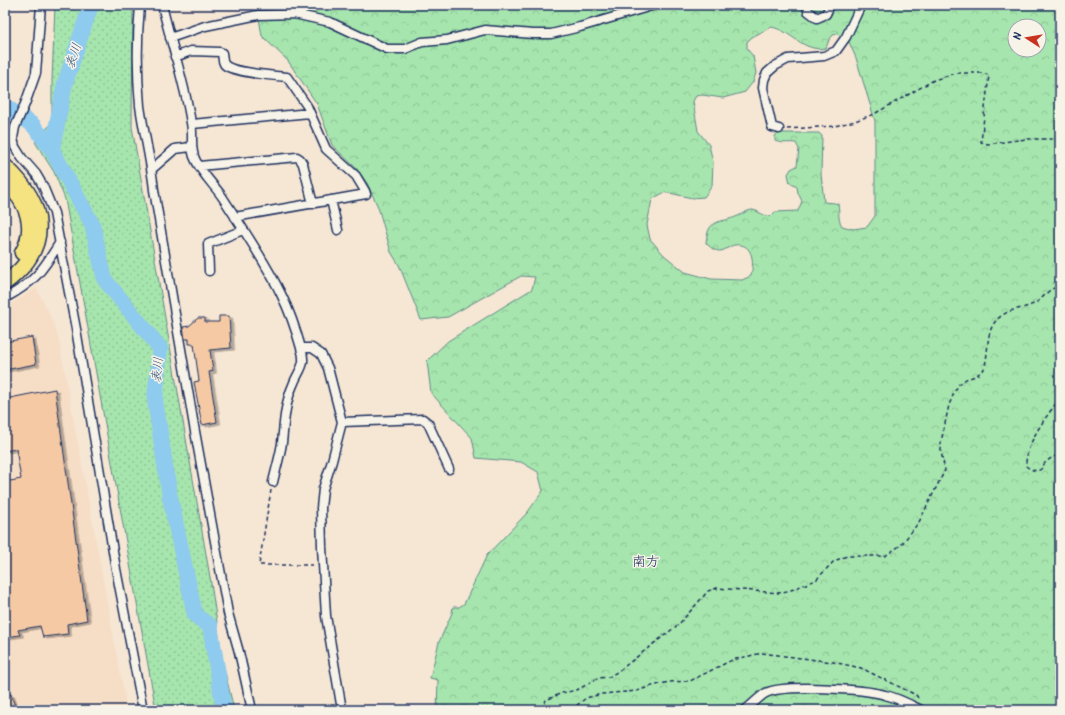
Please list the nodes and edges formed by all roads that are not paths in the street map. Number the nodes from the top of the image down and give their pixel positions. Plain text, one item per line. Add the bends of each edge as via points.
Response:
1 (41, 5) edge
2 (140, 5) edge
3 (162, 5) edge
4 (655, 5) edge
5 (807, 5) edge
6 (830, 5) edge
7 (861, 5) edge
8 (170, 38) junction
9 (175, 56) junction
10 (310, 113) junction
11 (192, 124) junction
12 (779, 129) road end
13 (191, 147) junction
14 (5, 166) edge
15 (199, 166) junction
16 (152, 169) junction
17 (5, 183) edge
18 (331, 200) junction
19 (313, 204) junction
20 (235, 217) junction
21 (243, 230) junction
22 (338, 230) dead end
23 (60, 242) junction
24 (209, 271) dead end
25 (5, 273) edge
26 (5, 283) edge
27 (5, 298) edge
28 (301, 348) junction
29 (342, 422) junction
30 (449, 469) dead end
31 (273, 482) road end
32 (143, 710) edge
33 (252, 710) edge
34 (342, 710) edge
35 (745, 710) edge
36 (921, 710) edge

1 - 23 street via 36,73 13,138 15,147 46,191
2 - 16 street via 140,104
3 - 8 street
4 - 8 street via 551,34 485,30 447,40 422,42 397,50 387,49 330,22 294,14 258,15 205,26
5 - 6 street via 808,12 817,18 826,14
7 - 12 street via 846,37 836,51 824,56 788,59 767,73 763,88 772,127
8 - 9 street
9 - 10 street via 191,51 220,52 228,67 256,74 287,77
9 - 11 street
10 - 11 street
10 - 18 street via 326,150 356,176 366,194
11 - 13 street
13 - 15 street
13 - 16 street via 176,149
14 - 26 highway via 30,196 38,219 39,234 28,262
15 - 19 street via 297,157 303,164
15 - 20 street
16 - 33 street via 180,345 228,613 240,652
17 - 25 highway via 26,208 29,232 22,253
18 - 19 street
18 - 22 street
19 - 20 street
20 - 21 street
21 - 24 street via 208,244
21 - 28 street via 281,293
23 - 27 street via 38,275
23 - 32 street
28 - 29 street via 312,348 321,354 328,368
28 - 31 street via 304,364 295,378 288,401
29 - 30 street via 423,419 428,423
29 - 34 street via 322,496 322,565 326,616
35 - 36 street via 765,693 774,690 804,689 856,690 884,694

